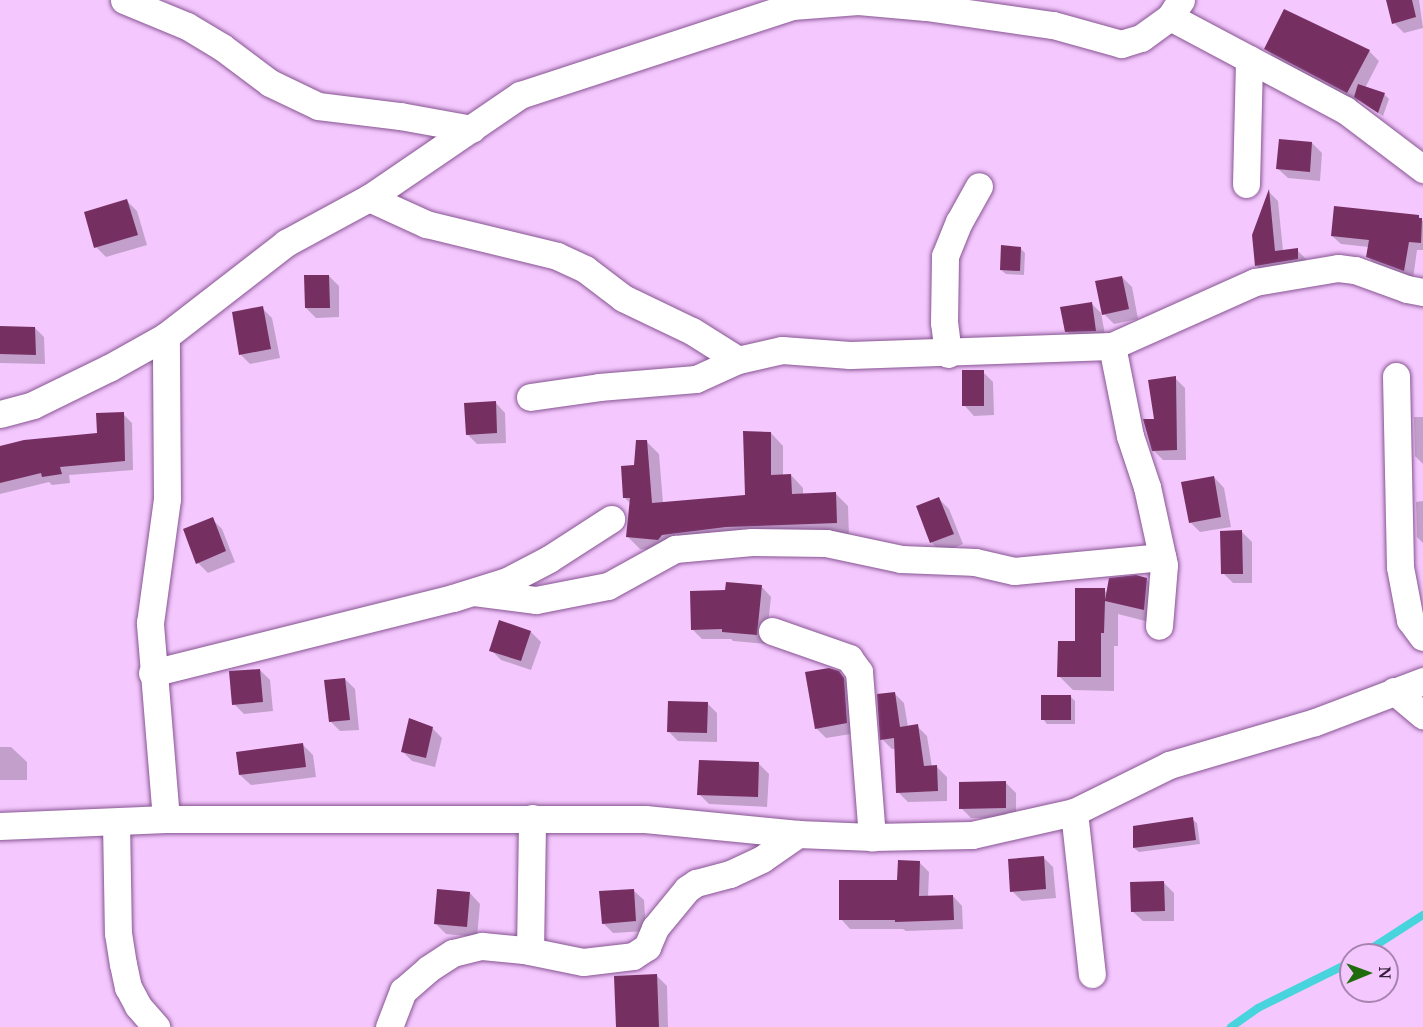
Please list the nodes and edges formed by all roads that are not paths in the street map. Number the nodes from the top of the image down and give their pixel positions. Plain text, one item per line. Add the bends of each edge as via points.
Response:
1 (124, 0) edge
2 (762, 8) edge
3 (1176, 8) edge
4 (1249, 59) junction
5 (472, 129) junction
6 (1423, 169) edge
7 (1246, 184) dead end
8 (979, 186) dead end
9 (369, 198) junction
10 (1423, 292) edge
11 (166, 336) junction
12 (1112, 346) junction
13 (948, 354) junction
14 (738, 360) junction
15 (1396, 376) dead end
16 (530, 397) dead end
17 (0, 414) edge
18 (611, 519) dead end
19 (1162, 556) junction
20 (474, 592) junction
21 (1159, 626) dead end
22 (772, 631) dead end
23 (1423, 637) edge
24 (152, 673) junction
25 (1423, 681) edge
26 (1394, 691) junction
27 (1423, 715) edge
28 (1074, 812) junction
29 (532, 818) junction
30 (166, 819) junction
31 (116, 822) junction
32 (0, 826) edge
33 (798, 834) junction
34 (872, 837) junction
35 (530, 951) junction
36 (1092, 974) dead end
37 (156, 1027) edge
38 (389, 1027) edge

1 - 5 street via 188,26 270,83 318,106
2 - 3 street via 858,1 926,7 1053,25 1121,44 1142,38
2 - 5 street via 520,95
3 - 4 street
4 - 6 street via 1345,110
4 - 7 street
5 - 9 street
8 - 13 street via 945,256 944,323
9 - 11 street via 286,243
9 - 14 street via 426,224 557,256
10 - 12 street via 1338,268 1255,282
11 - 17 street via 33,405
11 - 24 street via 167,499 150,623
12 - 13 street
12 - 19 street via 1130,436 1147,487
13 - 14 street via 782,351
14 - 16 street via 696,379
15 - 23 street via 1400,567 1410,620
18 - 20 street via 518,575
19 - 20 street via 1014,571 975,562 901,559 826,543 752,542 675,549 608,585 536,600
19 - 21 street
20 - 24 street
22 - 34 street via 849,658 859,672
24 - 30 street
25 - 26 street
26 - 27 street
26 - 28 street via 1315,722 1169,765
28 - 34 street via 972,835
28 - 36 street
29 - 30 street
29 - 33 street via 645,819
29 - 35 street
30 - 31 street
31 - 32 street
31 - 37 street via 118,933 123,964 128,987
33 - 34 street
33 - 35 street via 762,859 687,889 655,928 647,947 633,956 583,962
35 - 38 street via 482,946 453,953 403,991

